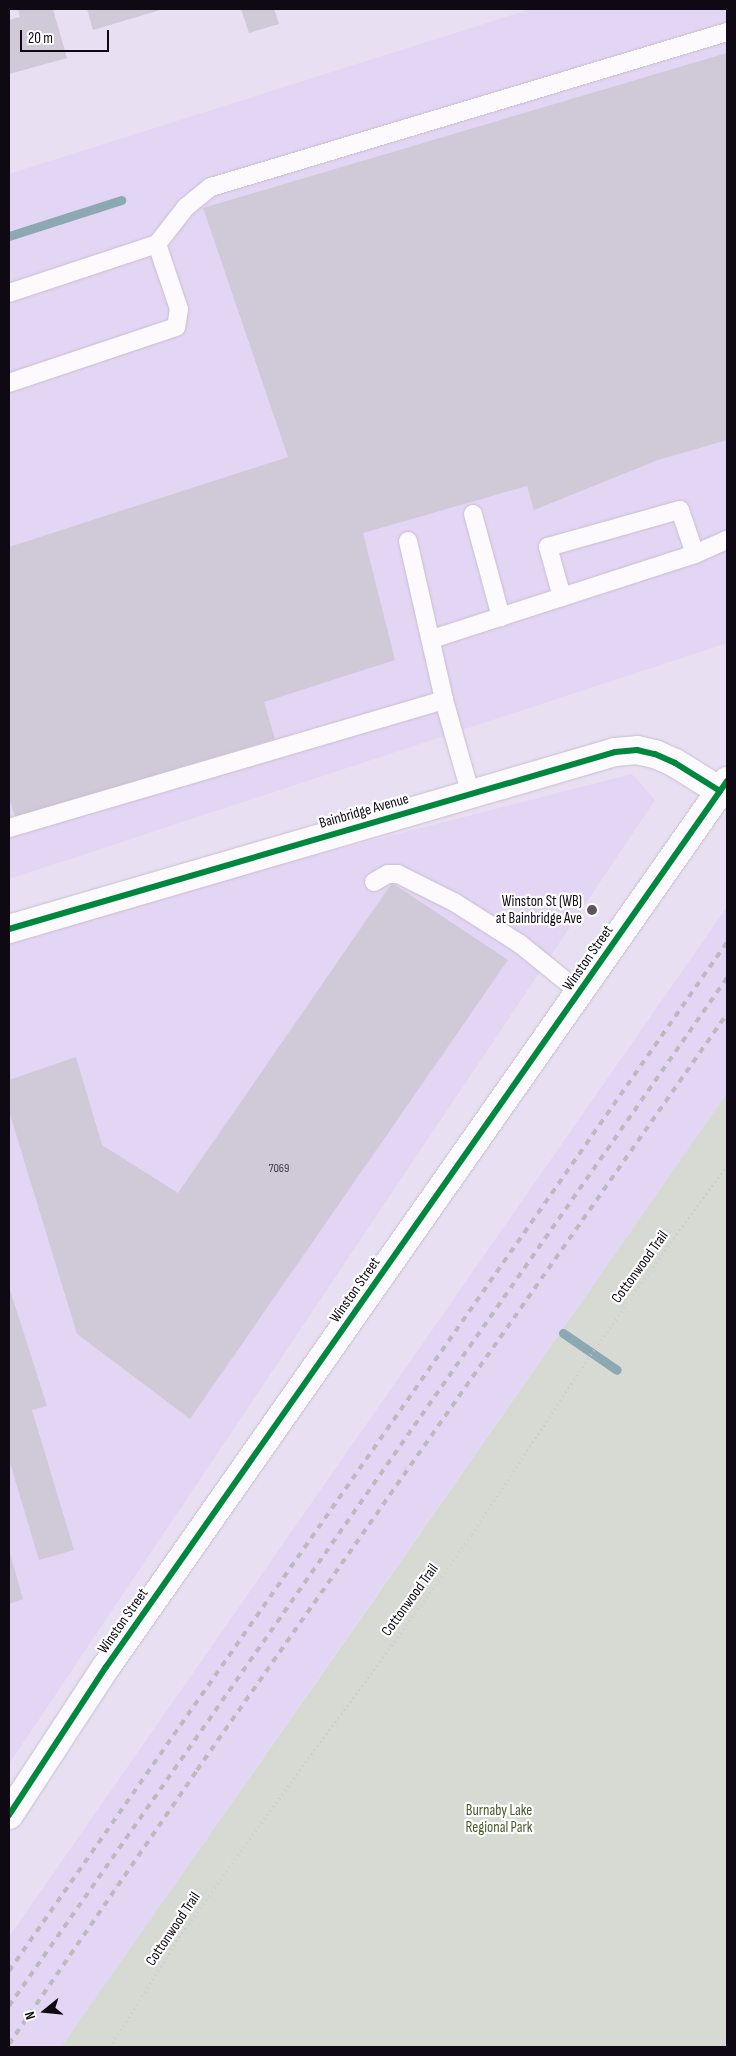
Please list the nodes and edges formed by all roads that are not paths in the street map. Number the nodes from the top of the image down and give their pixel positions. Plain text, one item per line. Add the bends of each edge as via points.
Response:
1 (727, 32) edge
2 (157, 244) junction
3 (9, 293) edge
4 (9, 383) edge
5 (473, 514) dead end
6 (408, 540) dead end
7 (727, 540) edge
8 (695, 554) junction
9 (562, 597) junction
10 (502, 617) junction
11 (432, 639) junction
12 (444, 700) junction
13 (724, 786) edge
14 (470, 792) junction
15 (9, 828) edge
16 (374, 882) dead end
17 (9, 929) edge
18 (579, 992) junction
19 (9, 1815) edge

1 - 2 lane via 211,187 186,207
2 - 3 lane
2 - 4 lane via 179,309 176,327
5 - 10 lane
6 - 11 lane
7 - 8 lane
8 - 9 lane
8 - 9 lane via 680,510 548,548
9 - 10 lane
10 - 11 lane
11 - 12 lane
12 - 14 lane
12 - 15 lane
13 - 14 street, Bainbridge Avenue via 655,754 637,750 595,756
13 - 18 street, Winston Street
14 - 17 street, Bainbridge Avenue
16 - 18 lane via 388,874 398,874 454,902 520,944
18 - 19 street, Winston Street via 106,1667

